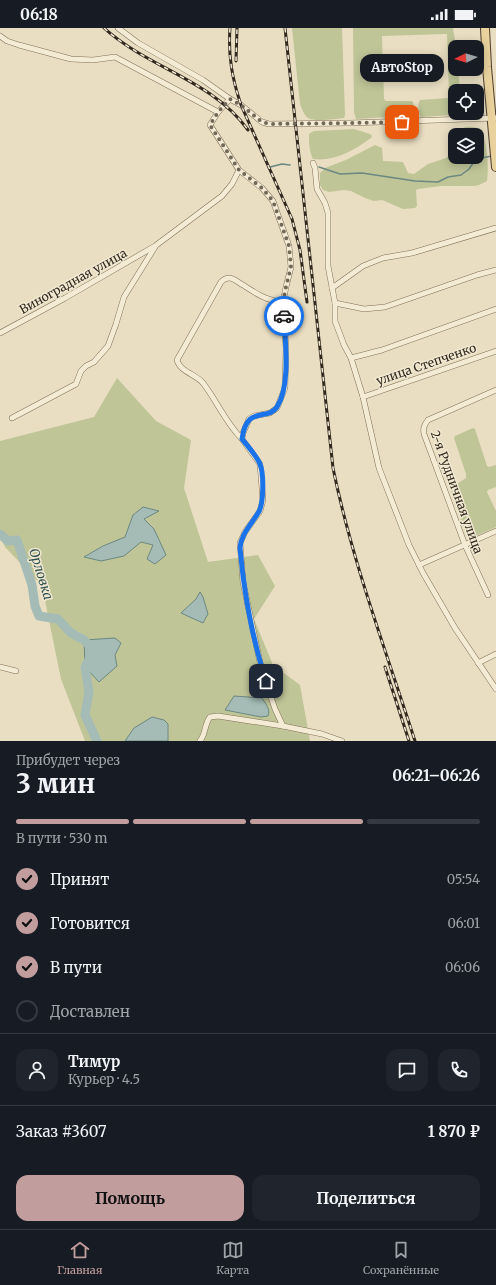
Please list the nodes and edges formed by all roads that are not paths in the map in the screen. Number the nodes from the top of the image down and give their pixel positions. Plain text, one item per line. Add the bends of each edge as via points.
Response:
1 (118, 28) edge
2 (485, 28) edge
3 (0, 36) edge
4 (230, 99) junction
5 (218, 112) junction
6 (494, 118) edge
7 (496, 162) edge
8 (313, 163) dead end
9 (496, 167) edge
10 (239, 170) junction
11 (496, 228) edge
12 (155, 246) junction
13 (496, 270) edge
14 (332, 288) junction
15 (283, 302) junction
16 (335, 303) junction
17 (496, 310) edge
18 (0, 333) edge
19 (496, 351) edge
20 (351, 358) junction
21 (496, 390) edge
22 (363, 397) junction
23 (12, 418) dead end
24 (242, 439) junction
25 (496, 531) edge
26 (465, 545) junction
27 (420, 565) junction
28 (488, 595) dead end
29 (496, 654) edge
30 (478, 663) junction
31 (0, 667) edge
32 (16, 671) dead end
33 (496, 689) edge
34 (283, 726) junction
35 (200, 741) edge
36 (342, 741) edge

1 - 4 street
2 - 6 main road
3 - 5 street via 19,45 71,59 115,57
4 - 5 street
4 - 6 street via 262,122 270,124
5 - 10 street via 210,125
6 - 7 main road
7 - 9 main road
8 - 14 street via 317,189 328,213 328,261
10 - 12 street, Виноградная улица via 222,196
10 - 15 street via 262,188 273,201 289,246 291,267
11 - 14 street via 412,253 383,258 363,266
12 - 18 street, Виноградная улица
12 - 23 street, Виноградная улица via 124,297 108,346 94,362 81,371 76,384
13 - 16 street via 477,274 385,307 364,309
14 - 16 street
15 - 24 street via 285,388 277,408 270,413 249,419
15 - 24 street via 273,301 234,280 225,279 220,282 178,360 182,368 202,381 232,430
16 - 20 street via 335,321
17 - 20 street via 382,350
19 - 22 street, улица Степченко
20 - 22 street
21 - 26 street, 2-я Рудничная улица via 428,420 423,428
22 - 27 street via 379,468 409,545
24 - 34 street via 260,464 263,500 260,511 240,544 243,582 261,667 274,709
25 - 26 street
26 - 27 street
26 - 28 street, 2-я Рудничная улица
27 - 30 street via 445,612
29 - 30 street
30 - 33 street
31 - 32 street
34 - 35 street via 218,716 210,718 207,722
34 - 36 street

